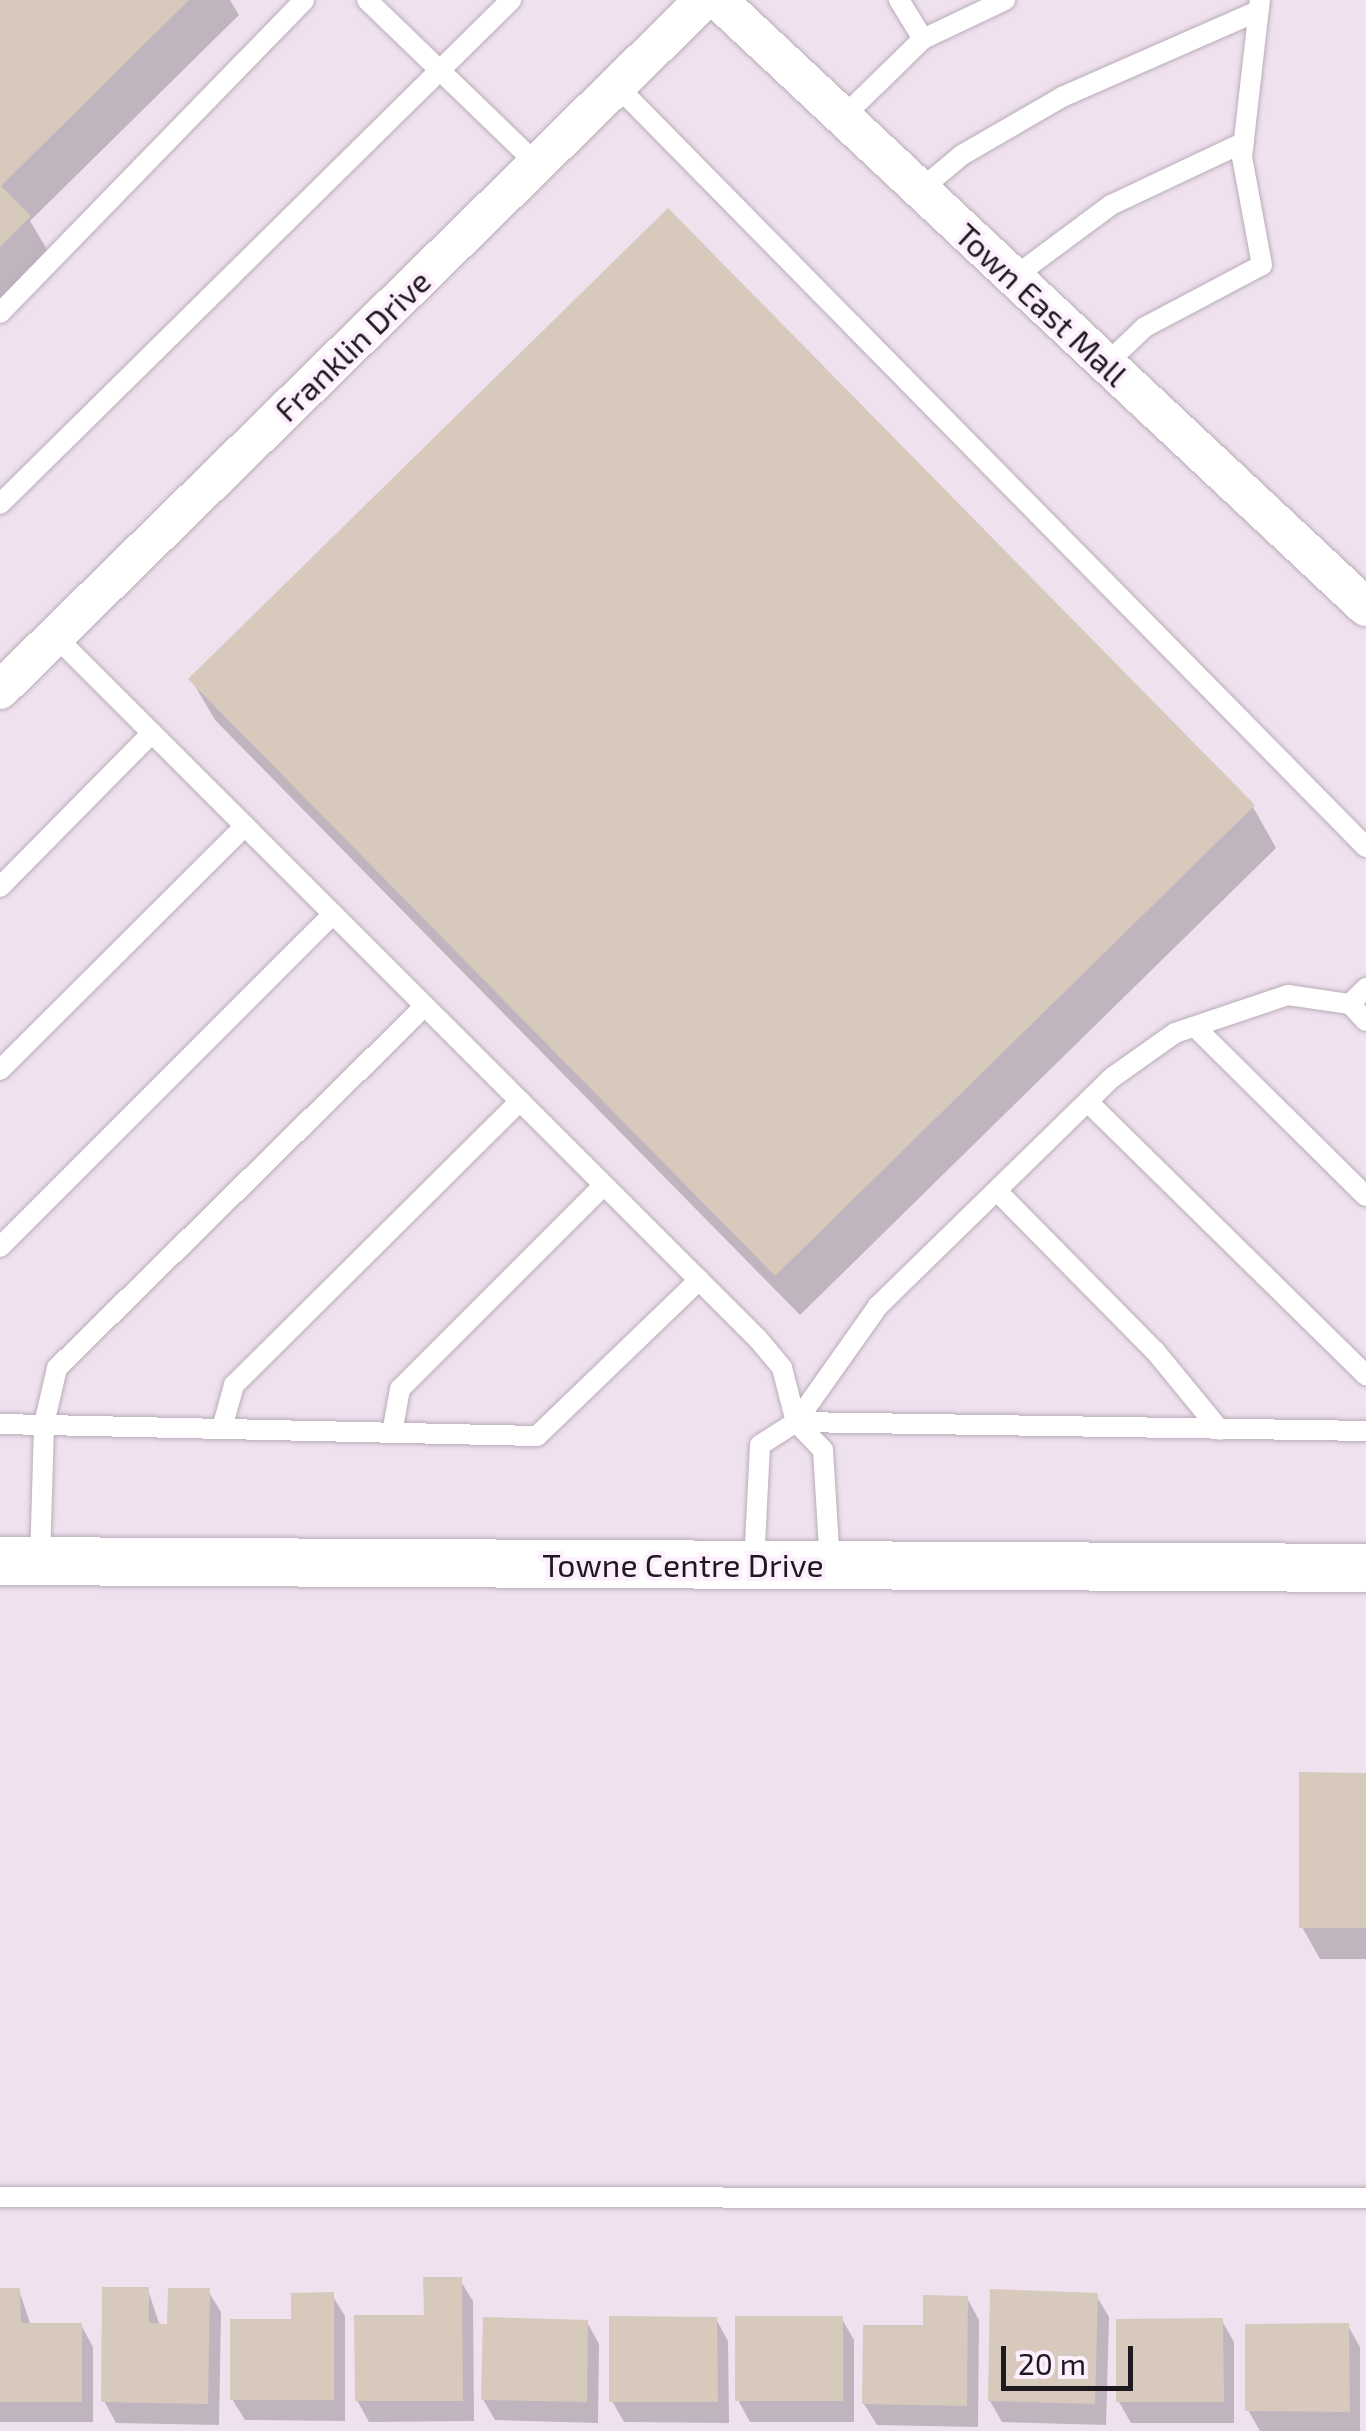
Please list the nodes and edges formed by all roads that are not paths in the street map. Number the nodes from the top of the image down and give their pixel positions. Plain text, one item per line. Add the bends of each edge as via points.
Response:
1 (304, 0) edge
2 (367, 0) edge
3 (510, 0) edge
4 (704, 0) edge
5 (718, 0) edge
6 (899, 0) edge
7 (1006, 0) edge
8 (1259, 5) edge
9 (923, 39) junction
10 (440, 70) junction
11 (617, 86) junction
12 (844, 117) junction
13 (1244, 142) junction
14 (537, 164) junction
15 (920, 190) junction
16 (1014, 277) junction
17 (0, 314) edge
18 (1106, 364) junction
19 (0, 504) edge
20 (1366, 607) edge
21 (55, 636) junction
22 (0, 690) edge
23 (152, 733) junction
24 (245, 826) junction
25 (1366, 847) edge
26 (0, 887) edge
27 (333, 914) junction
28 (1366, 988) edge
29 (1350, 1004) junction
30 (425, 1006) junction
31 (1366, 1021) edge
32 (1195, 1026) junction
33 (0, 1070) edge
34 (520, 1101) junction
35 (1088, 1102) junction
36 (604, 1185) junction
37 (996, 1192) junction
38 (1366, 1196) edge
39 (0, 1247) edge
40 (699, 1280) junction
41 (1366, 1375) edge
42 (796, 1422) junction
43 (0, 1424) edge
44 (44, 1424) junction
45 (222, 1428) junction
46 (1220, 1430) junction
47 (1366, 1431) edge
48 (392, 1433) junction
49 (20, 1561) edge
50 (754, 1564) junction
51 (830, 1564) junction
52 (1366, 1568) edge
53 (0, 2197) edge
54 (1366, 2198) edge

1 - 17 lane
2 - 10 lane
3 - 10 lane
4 - 11 street, Franklin Drive
5 - 12 street, Town East Mall
6 - 9 lane
7 - 9 lane
8 - 13 lane
8 - 15 lane via 1062,97 962,155
9 - 12 lane
10 - 14 lane
10 - 19 lane
11 - 14 street, Franklin Drive
11 - 25 lane
12 - 15 street, Town East Mall
13 - 16 lane via 1111,205
13 - 18 lane via 1262,265 1145,328
14 - 21 street, Franklin Drive
15 - 16 street, Town East Mall
16 - 18 street, Town East Mall
18 - 20 street, Town East Mall
21 - 22 street, Franklin Drive
21 - 23 lane
23 - 24 lane
23 - 26 lane
24 - 27 lane
24 - 33 lane
27 - 30 lane
27 - 39 lane
28 - 29 lane
29 - 31 lane
29 - 32 lane via 1288,995
30 - 34 lane
30 - 44 lane via 57,1368
32 - 35 lane via 1175,1033
32 - 38 lane
34 - 36 lane
34 - 45 lane via 234,1385
35 - 37 lane
35 - 41 lane
36 - 40 lane
36 - 48 lane via 400,1389
37 - 42 lane via 878,1306
37 - 46 lane via 1155,1351
40 - 42 lane via 782,1368
40 - 48 lane via 537,1436
42 - 46 lane
42 - 50 lane via 760,1444
42 - 51 lane via 823,1450
43 - 44 lane
44 - 45 lane
44 - 49 lane
45 - 48 lane
46 - 47 lane
49 - 50 street, Towne Centre Drive
50 - 51 street, Towne Centre Drive
51 - 52 street, Towne Centre Drive
53 - 54 lane

